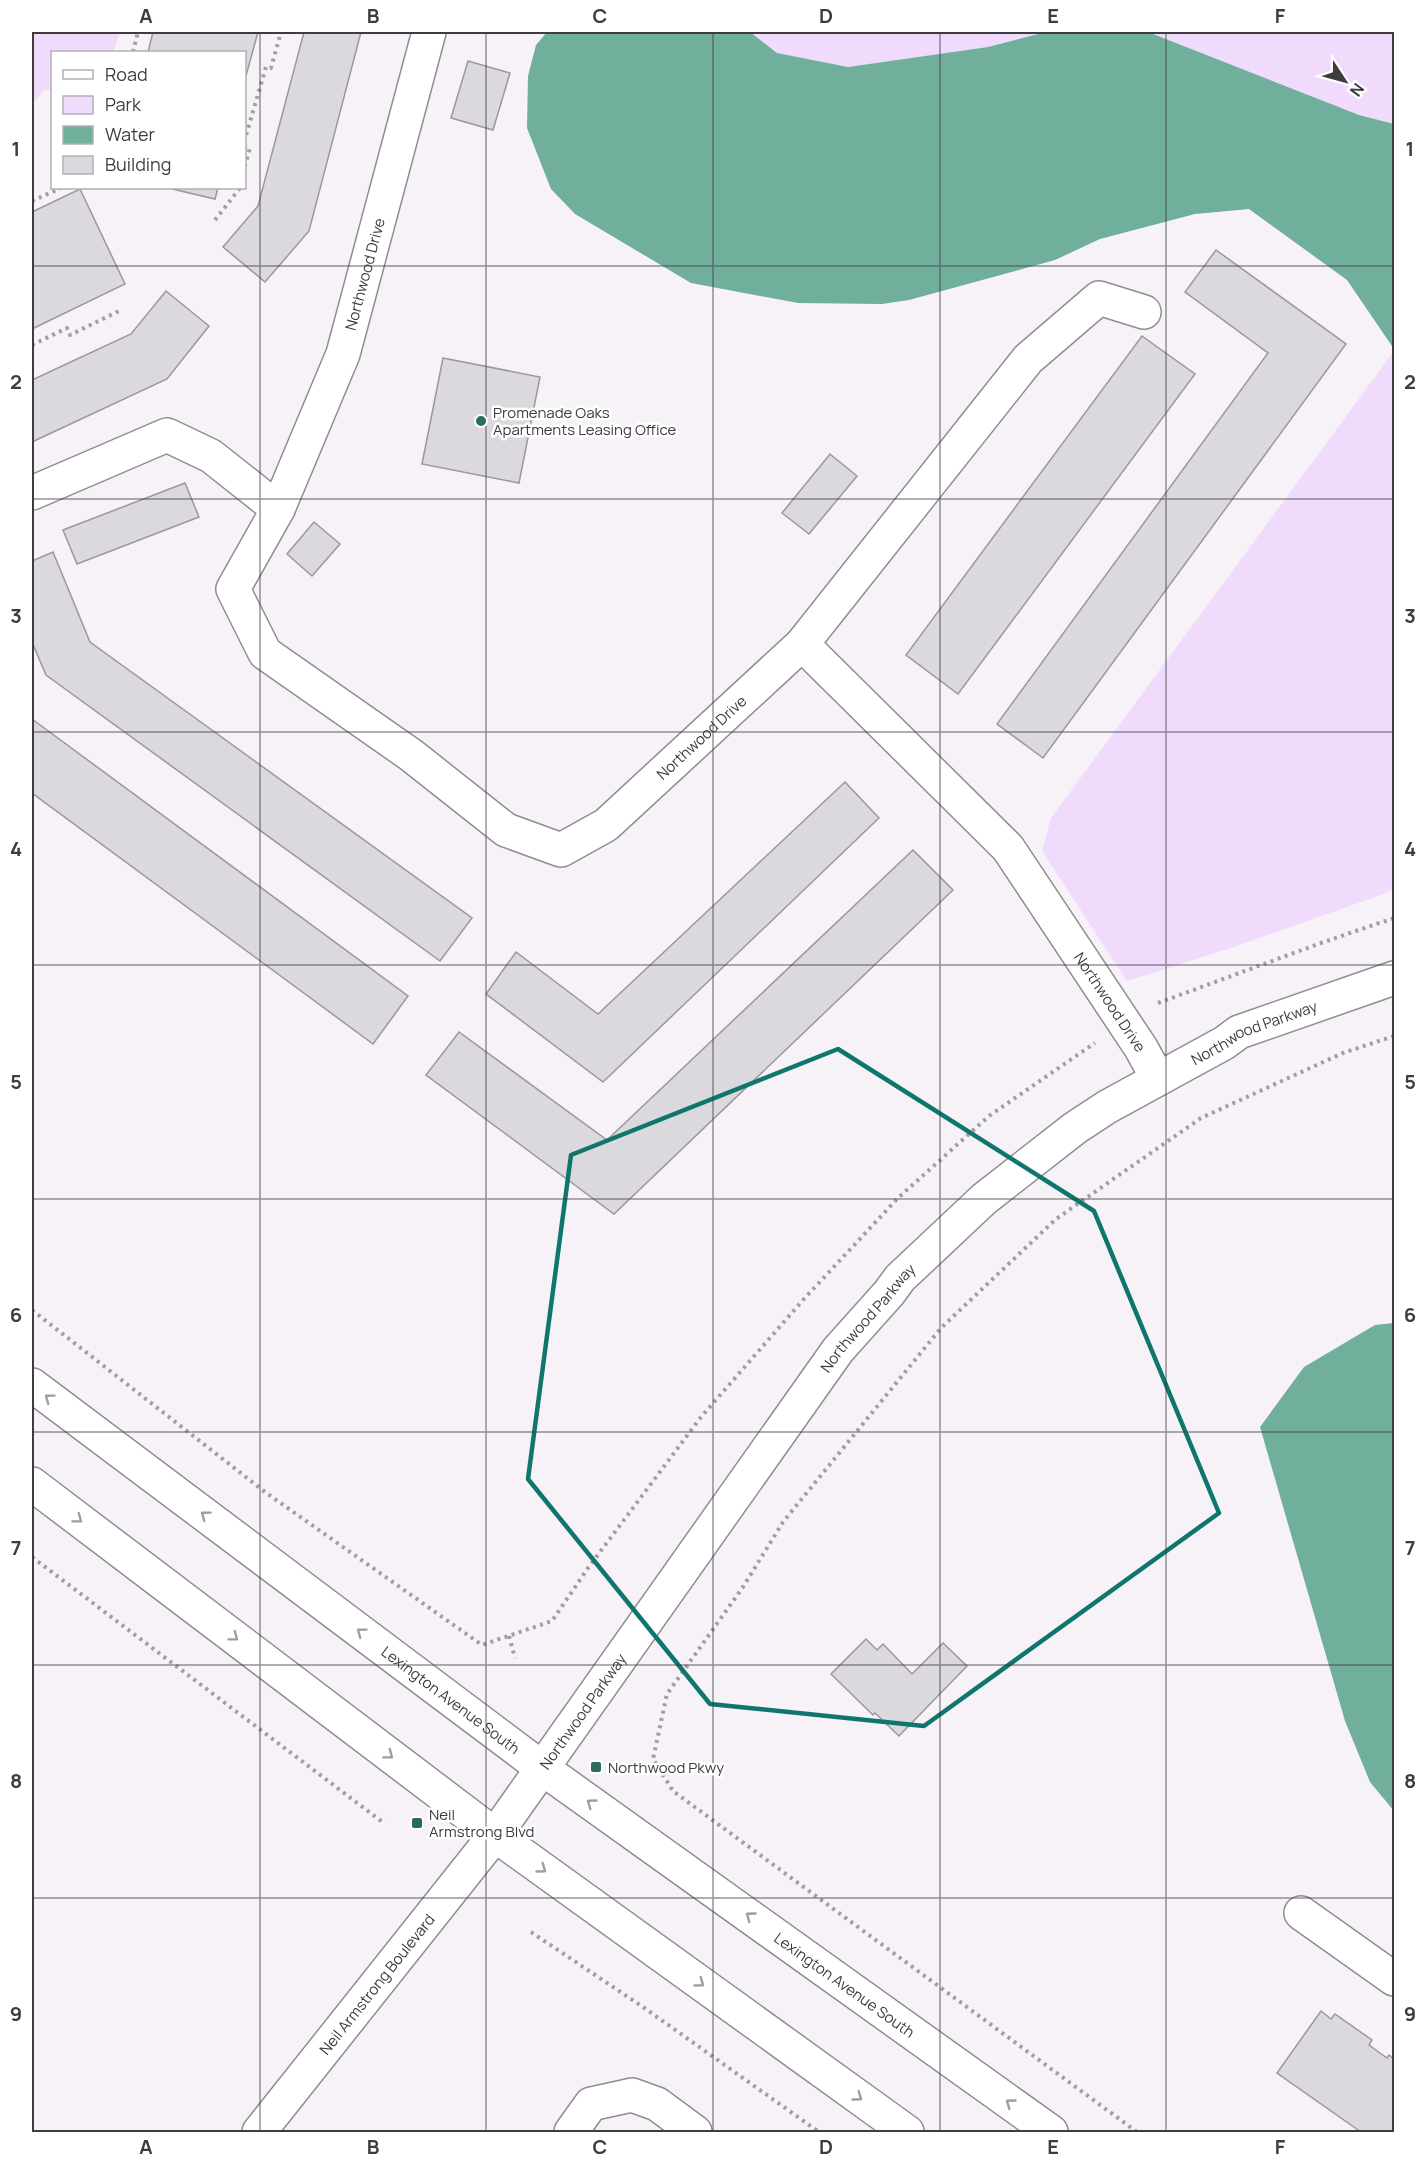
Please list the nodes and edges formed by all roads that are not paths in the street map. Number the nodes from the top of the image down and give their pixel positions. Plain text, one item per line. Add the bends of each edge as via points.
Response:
1 (429, 32) edge
2 (1144, 312) dead end
3 (32, 493) edge
4 (278, 509) junction
5 (801, 644) junction
6 (1395, 978) edge
7 (1158, 1079) junction
8 (32, 1385) edge
9 (32, 1484) edge
10 (542, 1768) junction
11 (495, 1835) junction
12 (1301, 1913) dead end
13 (1395, 1979) edge
14 (259, 2133) edge
15 (571, 2133) edge
16 (694, 2133) edge
17 (907, 2133) edge
18 (1051, 2133) edge

1 - 4 street, Northwood Drive via 343,354
2 - 5 street via 1099,298 1028,359
3 - 4 street via 167,435 211,456
4 - 5 street, Northwood Drive via 233,589 264,653 411,755 506,830 561,850 606,825
5 - 7 street, Northwood Drive via 1008,848
6 - 7 street, Northwood Parkway via 1239,1032
7 - 10 street, Northwood Parkway via 1107,1107 984,1199 900,1278 838,1350
10 -> 8 street, Lexington Avenue South
9 -> 11 street
10 - 11 street, Northwood Parkway
18 -> 10 street, Lexington Avenue South
11 - 14 street, Neil Armstrong Boulevard
11 -> 17 street
12 - 13 street
15 - 16 street via 591,2104 632,2095 657,2104

